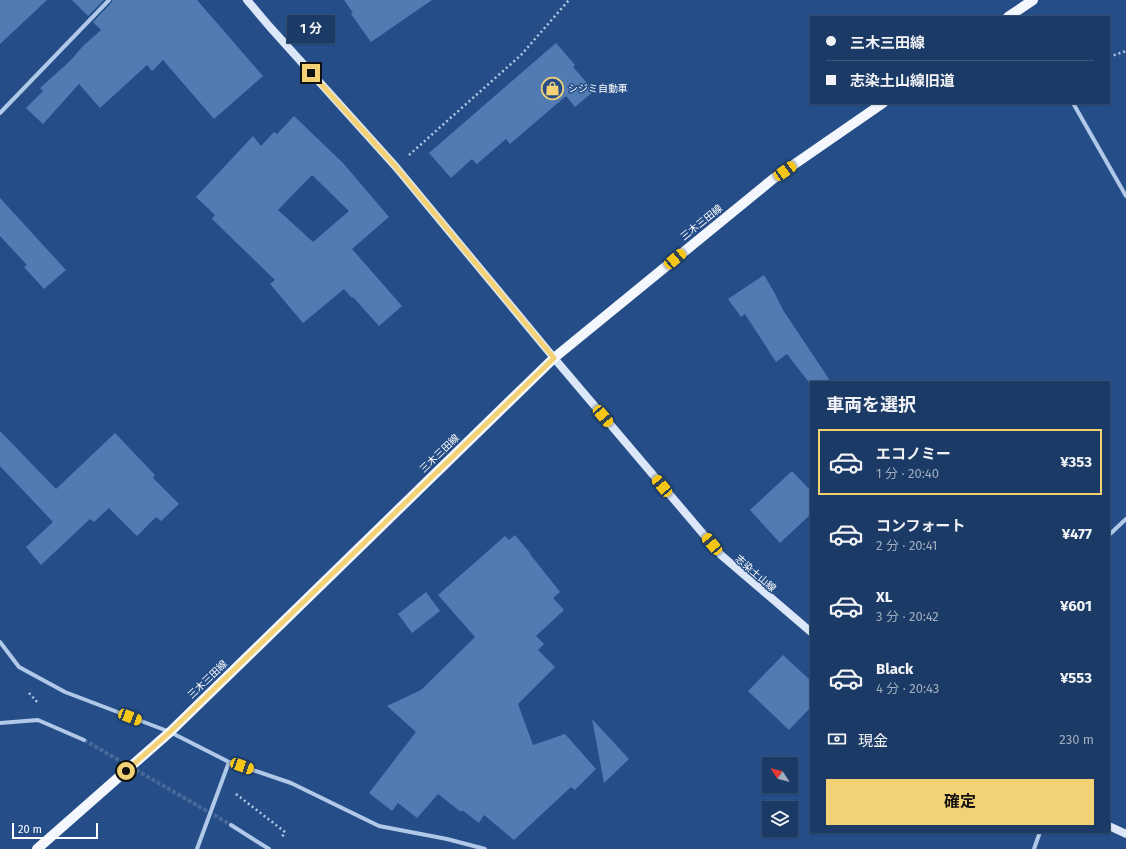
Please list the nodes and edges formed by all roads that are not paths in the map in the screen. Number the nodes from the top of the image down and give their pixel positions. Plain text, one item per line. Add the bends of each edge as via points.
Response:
1 (109, 0) edge
2 (248, 0) edge
3 (1033, 0) edge
4 (1010, 16) edge
5 (882, 104) edge
6 (1074, 104) edge
7 (0, 113) edge
8 (1126, 196) edge
9 (554, 358) junction
10 (1126, 519) edge
11 (1110, 534) edge
12 (810, 631) edge
13 (0, 642) edge
14 (0, 723) edge
15 (170, 732) junction
16 (84, 740) tunnel mouth
17 (229, 762) junction
18 (231, 825) tunnel mouth
19 (1110, 826) edge
20 (1040, 833) edge
21 (1126, 834) edge
22 (37, 849) edge
23 (197, 849) edge
24 (269, 849) edge
25 (485, 849) edge
26 (1034, 849) edge

1 - 7 street
2 - 9 street, 志染土山線 via 396,167
3 - 4 main road
5 - 9 main road, 三木三田線 via 773,179
6 - 8 street
9 - 12 street, 志染土山線 via 722,555
9 - 15 main road, 三木三田線
10 - 11 street
13 - 15 street via 19,667 65,692
14 - 16 street via 38,720
15 - 17 street
15 - 22 main road, 三木三田線
17 - 23 street
17 - 25 street via 291,784 379,826
18 - 24 street
19 - 21 street
20 - 26 street

